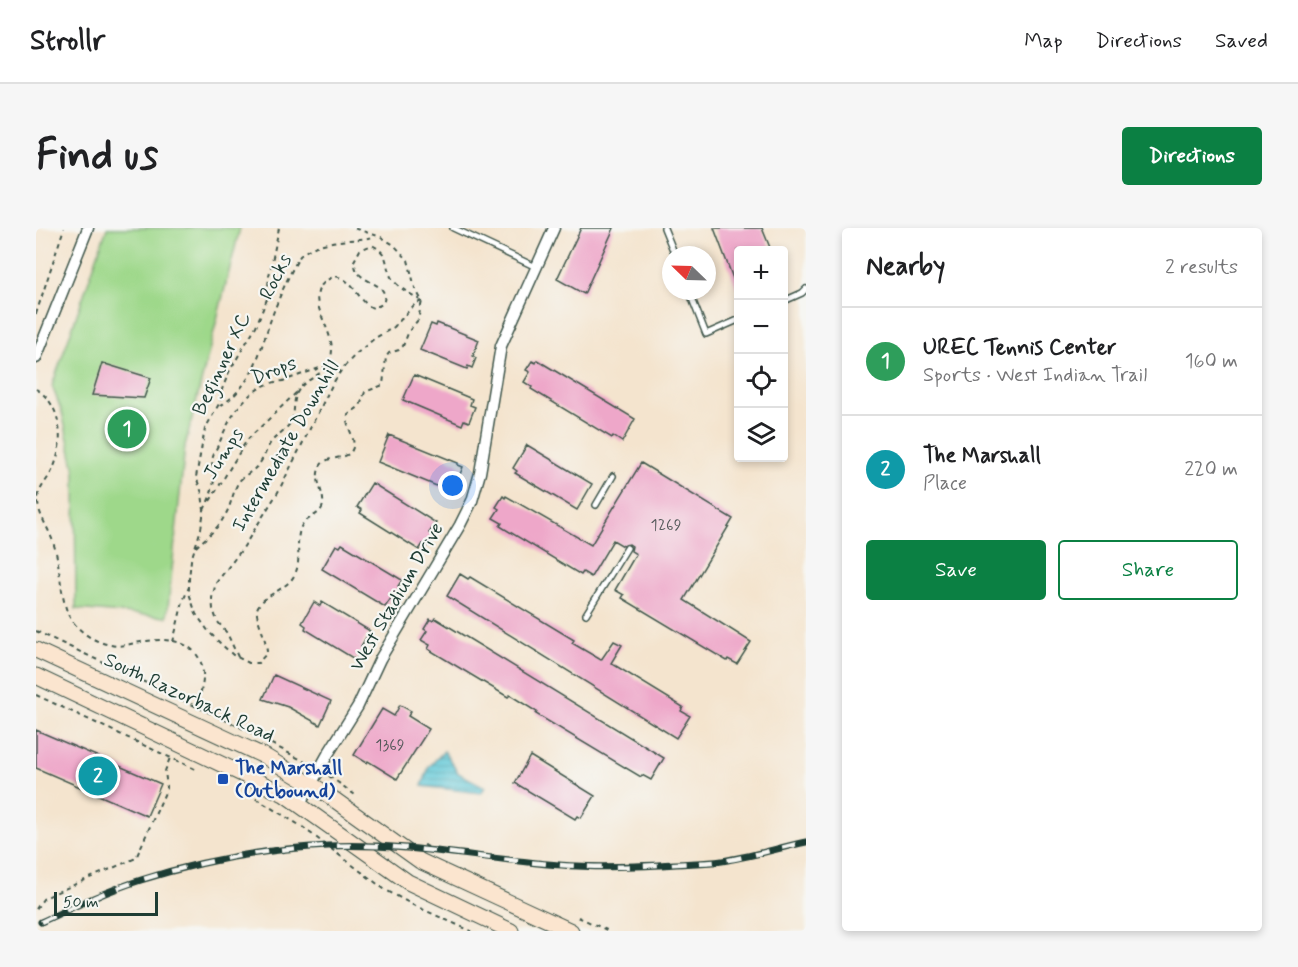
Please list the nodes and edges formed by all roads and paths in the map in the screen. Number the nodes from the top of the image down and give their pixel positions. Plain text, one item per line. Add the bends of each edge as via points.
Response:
1 (64, 228) edge
2 (88, 228) edge
3 (279, 228) edge
4 (353, 228) edge
5 (453, 228) edge
6 (554, 228) edge
7 (664, 228) edge
8 (377, 236) junction
9 (671, 246) edge
10 (536, 267) junction
11 (806, 288) edge
12 (693, 300) edge
13 (785, 300) edge
14 (422, 301) junction
15 (36, 314) edge
16 (734, 322) edge
17 (36, 358) edge
18 (328, 364) junction
19 (36, 389) edge
20 (297, 392) junction
21 (218, 407) junction
22 (613, 476) dead end
23 (596, 504) dead end
24 (204, 510) junction
25 (195, 548) junction
26 (627, 548) dead end
27 (189, 587) junction
28 (586, 614) dead end
29 (36, 632) edge
30 (173, 642) junction
31 (36, 650) edge
32 (238, 657) junction
33 (36, 676) edge
34 (36, 695) edge
35 (195, 706) junction
36 (188, 720) junction
37 (177, 743) junction
38 (170, 758) junction
39 (319, 770) junction
40 (203, 773) dead end
41 (311, 784) junction
42 (247, 794) dead end
43 (360, 799) dead end
44 (300, 804) junction
45 (423, 844) dead end
46 (442, 855) dead end
47 (36, 909) edge
48 (565, 926) edge
49 (471, 931) edge
50 (511, 931) edge
51 (609, 931) edge

1 - 15 path
2 - 17 street
3 - 21 path, Beginner XC via 267,299 229,372
4 - 8 path
5 - 10 lane
6 - 10 street, West Stadium Drive
7 - 9 lane
8 - 14 path via 394,245 408,260
8 - 21 path, Rocks via 329,242 300,256 258,360 240,389
10 - 39 street, West Stadium Drive via 501,346 472,501
11 - 13 lane
12 - 16 lane via 706,334
14 - 18 path via 394,282 382,252 372,245 360,250 354,261 357,272 382,289 385,299 379,307 367,305 342,277 335,276 322,285 317,305 332,345
14 - 32 path, Intermediate Downhill via 342,369 278,492 216,583 213,609
14 - 32 path via 418,320 403,346 386,357 383,385 365,392 360,406 348,415 347,425 354,444 349,455 326,461 319,468 323,505 300,529 299,563 294,576 257,609 267,653 255,663
18 - 20 path, Jumps
18 - 24 path, Drops via 259,389 242,402 215,450 212,489
19 - 30 path via 54,407 58,425 58,456 38,500 53,540 69,616 89,637 112,646
20 - 24 path, Jumps via 247,440
20 - 25 path via 292,421 270,444 258,466 239,482 224,518
21 - 24 path, Beginner XC via 205,429 196,471
22 - 23 lane
24 - 25 path, Beginner XC
25 - 27 path, Beginner XC
26 - 28 lane
27 - 30 path
27 - 32 path, Beginner XC via 199,620
29 - 35 path
30 - 35 path via 191,650 202,665 204,683
31 - 36 main road, South Razorback Road
33 - 37 main road
34 - 38 path
35 - 36 path
35 - 39 path
36 - 41 main road, South Razorback Road
37 - 38 path
37 - 44 main road
38 - 40 path
38 - 47 path via 165,771 167,789 136,858 43,899
39 - 41 street, West Stadium Drive
39 - 43 path
41 - 44 street, West Stadium Drive
41 - 48 main road, South Razorback Road via 420,861
42 - 49 path via 301,826 384,889
44 - 50 main road via 408,882
45 - 46 path
48 - 51 path

